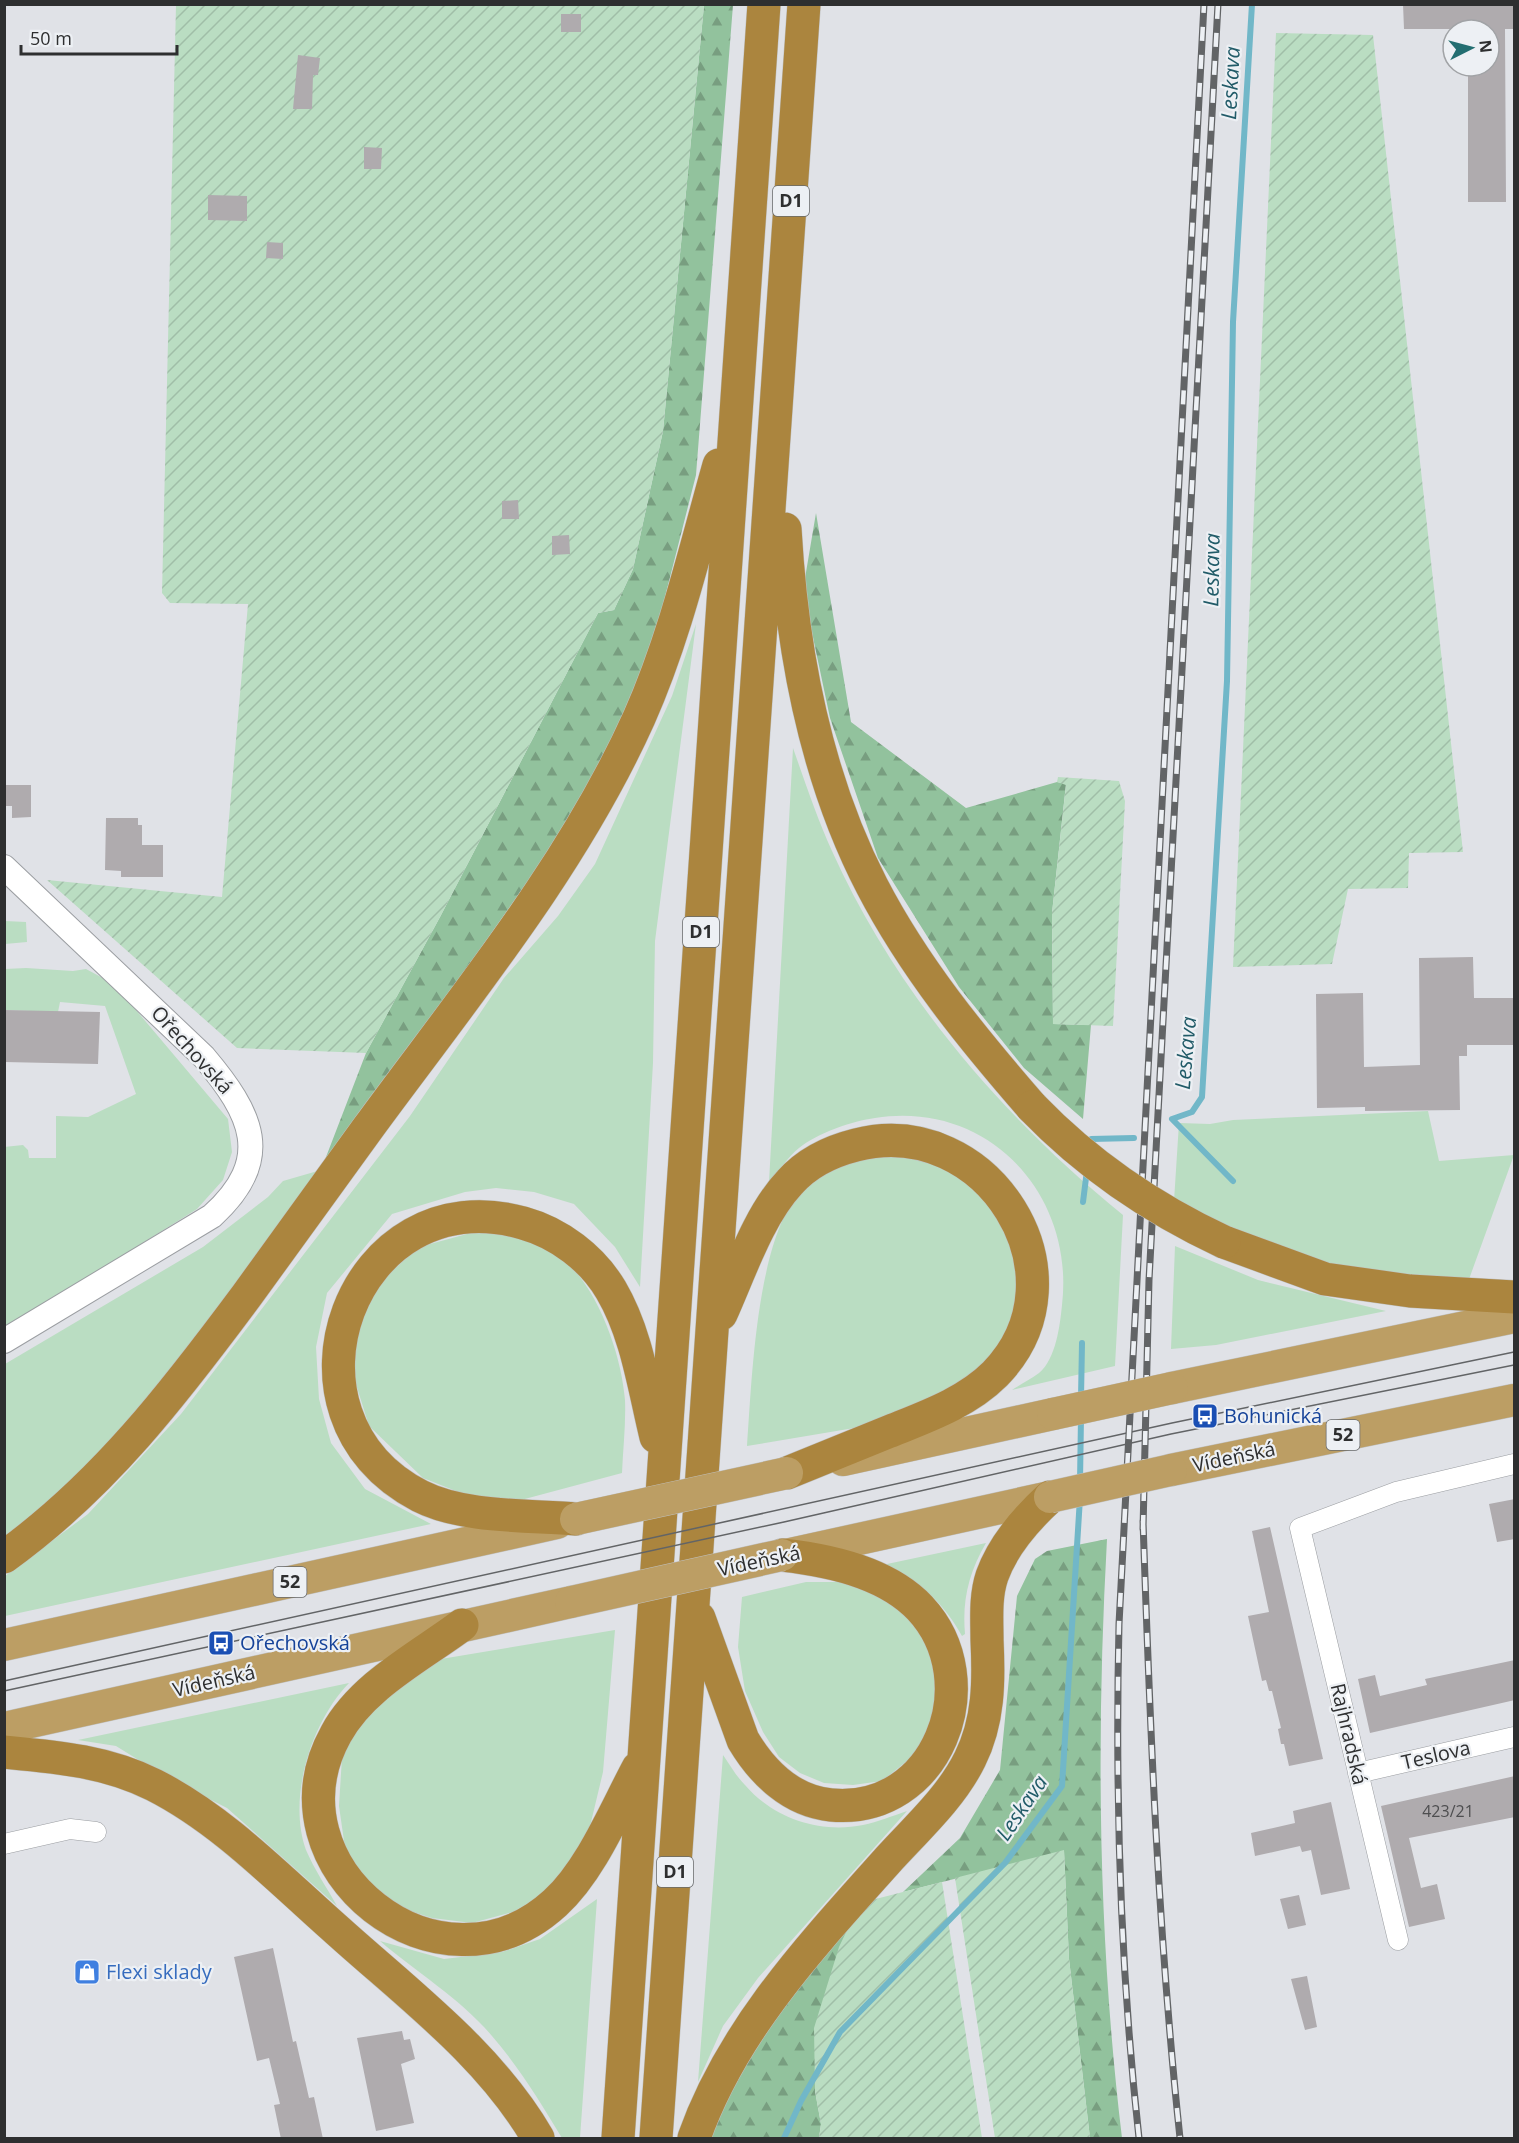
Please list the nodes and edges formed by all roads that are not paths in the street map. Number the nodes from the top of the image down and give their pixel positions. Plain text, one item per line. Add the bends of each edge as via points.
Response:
1 (764, 4) edge
2 (804, 4) edge
3 (738, 397) junction
4 (777, 397) junction
5 (4, 867) edge
6 (1515, 1297) edge
7 (1515, 1317) edge
8 (712, 1332) junction
9 (4, 1341) edge
10 (1515, 1400) edge
11 (1515, 1464) edge
12 (664, 1468) junction
13 (787, 1473) junction
14 (1050, 1497) junction
15 (576, 1519) junction
16 (782, 1555) junction
17 (4, 1557) edge
18 (694, 1605) junction
19 (462, 1625) junction
20 (4, 1645) edge
21 (4, 1728) edge
22 (1515, 1737) edge
23 (4, 1752) edge
24 (643, 1759) junction
25 (1358, 1773) junction
26 (96, 1832) dead end
27 (4, 1844) edge
28 (1398, 1940) dead end
29 (538, 2139) edge
30 (618, 2139) edge
31 (656, 2139) edge
32 (694, 2139) edge

1 - 3 highway, D1
2 - 4 highway, D1
3 - 12 highway, D1
3 - 17 highway via 668,644 639,718 586,820 489,964 174,1391 101,1476 51,1522
4 - 6 highway, bridge via 786,554 808,711 833,794 872,885 951,1010 1055,1131 1107,1175 1163,1212 1224,1242 1325,1279 1410,1291
4 - 8 highway, D1
5 - 9 street, Ořechovská via 204,1057 241,1107 252,1147 250,1163 240,1183 212,1216
7 - 13 highway, 52, bridge
8 - 13 highway via 779,1194 802,1170 847,1147 900,1140 949,1153 990,1182 1019,1223 1029,1254 1031,1296 1021,1334 999,1370 959,1401
8 - 18 highway, D1
10 - 14 highway, Vídeňská / 52, bridge
11 - 25 street, Rajhradská via 1396,1492 1300,1528
12 - 15 highway via 632,1338 621,1309 597,1269 583,1256 532,1225 490,1217 447,1221 408,1237 368,1273 343,1320 338,1380 345,1413 361,1445 400,1485 439,1504
12 - 24 highway, D1
13 - 15 highway, 52, bridge
14 - 16 highway, Vídeňská / 52
14 - 32 highway via 1020,1526 992,1577 987,1610 986,1710 971,1759 942,1799 764,2006 720,2076
15 - 20 highway, 52
16 - 18 highway via 831,1562 876,1579 919,1607 939,1637 950,1672 946,1724 921,1771 893,1793 860,1804 825,1804 808,1800 776,1781 743,1740
16 - 19 highway, Vídeňská / 52, bridge
18 - 31 highway, D1
19 - 21 highway, Vídeňská / 52
19 - 24 highway via 357,1704 336,1733 324,1763 320,1812 328,1844 352,1887 376,1910 416,1933 444,1938 492,1935 525,1923 555,1903 579,1876
22 - 25 street, Teslova
23 - 29 highway via 109,1766 155,1786 235,1839 475,2055 515,2102
24 - 30 highway, D1
25 - 28 street, Rajhradská
26 - 27 street via 70,1829

